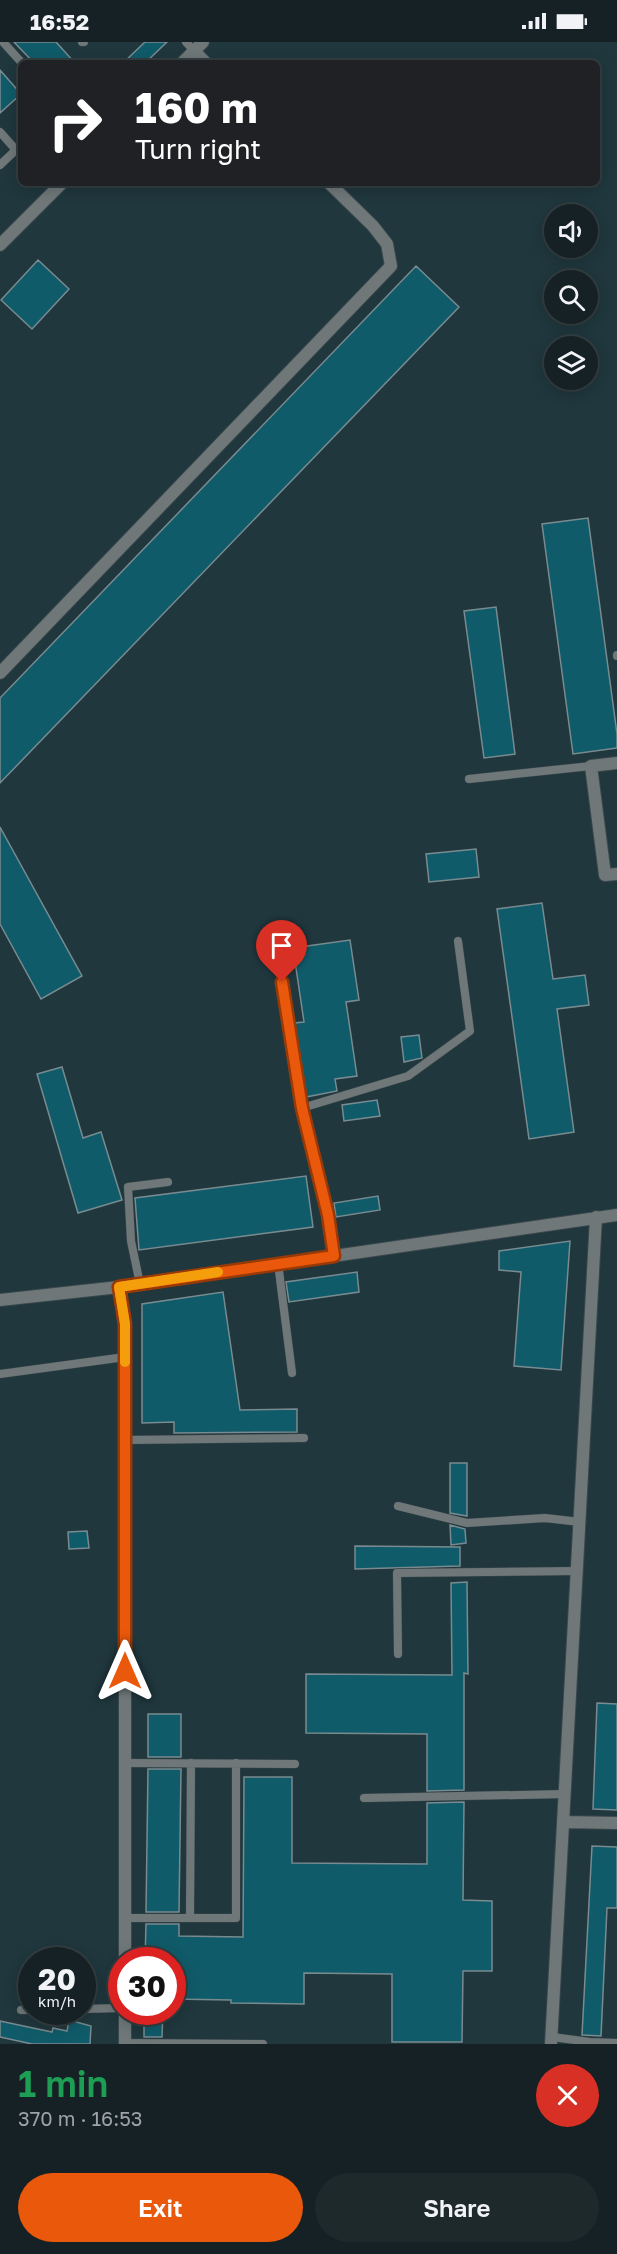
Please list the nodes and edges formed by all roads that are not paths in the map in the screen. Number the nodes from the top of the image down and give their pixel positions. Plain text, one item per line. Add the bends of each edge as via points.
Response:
1 (3, 42) edge
2 (203, 42) edge
3 (190, 47) edge
4 (19, 60) edge
5 (203, 60) edge
6 (0, 132) edge
7 (18, 146) edge
8 (18, 148) edge
9 (0, 165) edge
10 (59, 186) edge
11 (332, 186) edge
12 (0, 245) edge
13 (0, 673) edge
14 (617, 763) edge
15 (591, 766) junction
16 (469, 779) dead end
17 (617, 874) edge
18 (275, 940) dead end
19 (458, 941) dead end
20 (302, 1108) junction
21 (168, 1182) dead end
22 (617, 1215) edge
23 (596, 1217) junction
24 (334, 1256) junction
25 (278, 1263) junction
26 (140, 1284) junction
27 (119, 1287) junction
28 (0, 1300) edge
29 (125, 1357) junction
30 (292, 1373) dead end
31 (0, 1374) edge
32 (304, 1438) dead end
33 (125, 1440) junction
34 (398, 1506) dead end
35 (580, 1522) junction
36 (578, 1571) junction
37 (398, 1654) dead end
38 (125, 1763) junction
39 (190, 1763) junction
40 (236, 1763) junction
41 (295, 1764) dead end
42 (566, 1794) junction
43 (364, 1798) dead end
44 (565, 1822) junction
45 (617, 1824) edge
46 (125, 1918) junction
47 (190, 1918) junction
48 (125, 1947) edge
49 (125, 2025) edge
50 (552, 2041) edge
51 (617, 2043) edge
52 (125, 2044) edge
53 (263, 2044) edge

1 - 4 lane
2 - 3 street
3 - 5 street
6 - 7 lane
8 - 9 lane
10 - 12 street
11 - 13 street via 387,244 391,266
14 - 15 street
15 - 16 lane
15 - 17 street via 605,875
18 - 20 lane
19 - 20 lane via 471,1031 408,1076
20 - 24 lane
21 - 26 lane via 128,1187 131,1241
22 - 23 street
23 - 24 street
23 - 35 street
24 - 25 street
25 - 26 street
25 - 30 lane
26 - 27 street
27 - 28 street
27 - 29 street
29 - 31 lane
29 - 33 street
32 - 33 lane
33 - 38 street
34 - 35 lane via 466,1523 545,1518
35 - 36 street
36 - 37 lane via 397,1573
36 - 42 street
38 - 39 lane
38 - 46 street
39 - 40 lane
39 - 47 lane
40 - 41 lane
40 - 47 lane via 236,1918
42 - 43 lane
42 - 44 street
44 - 45 street
44 - 50 street
46 - 47 lane
46 - 48 street
49 - 52 street
50 - 51 lane
52 - 53 lane

